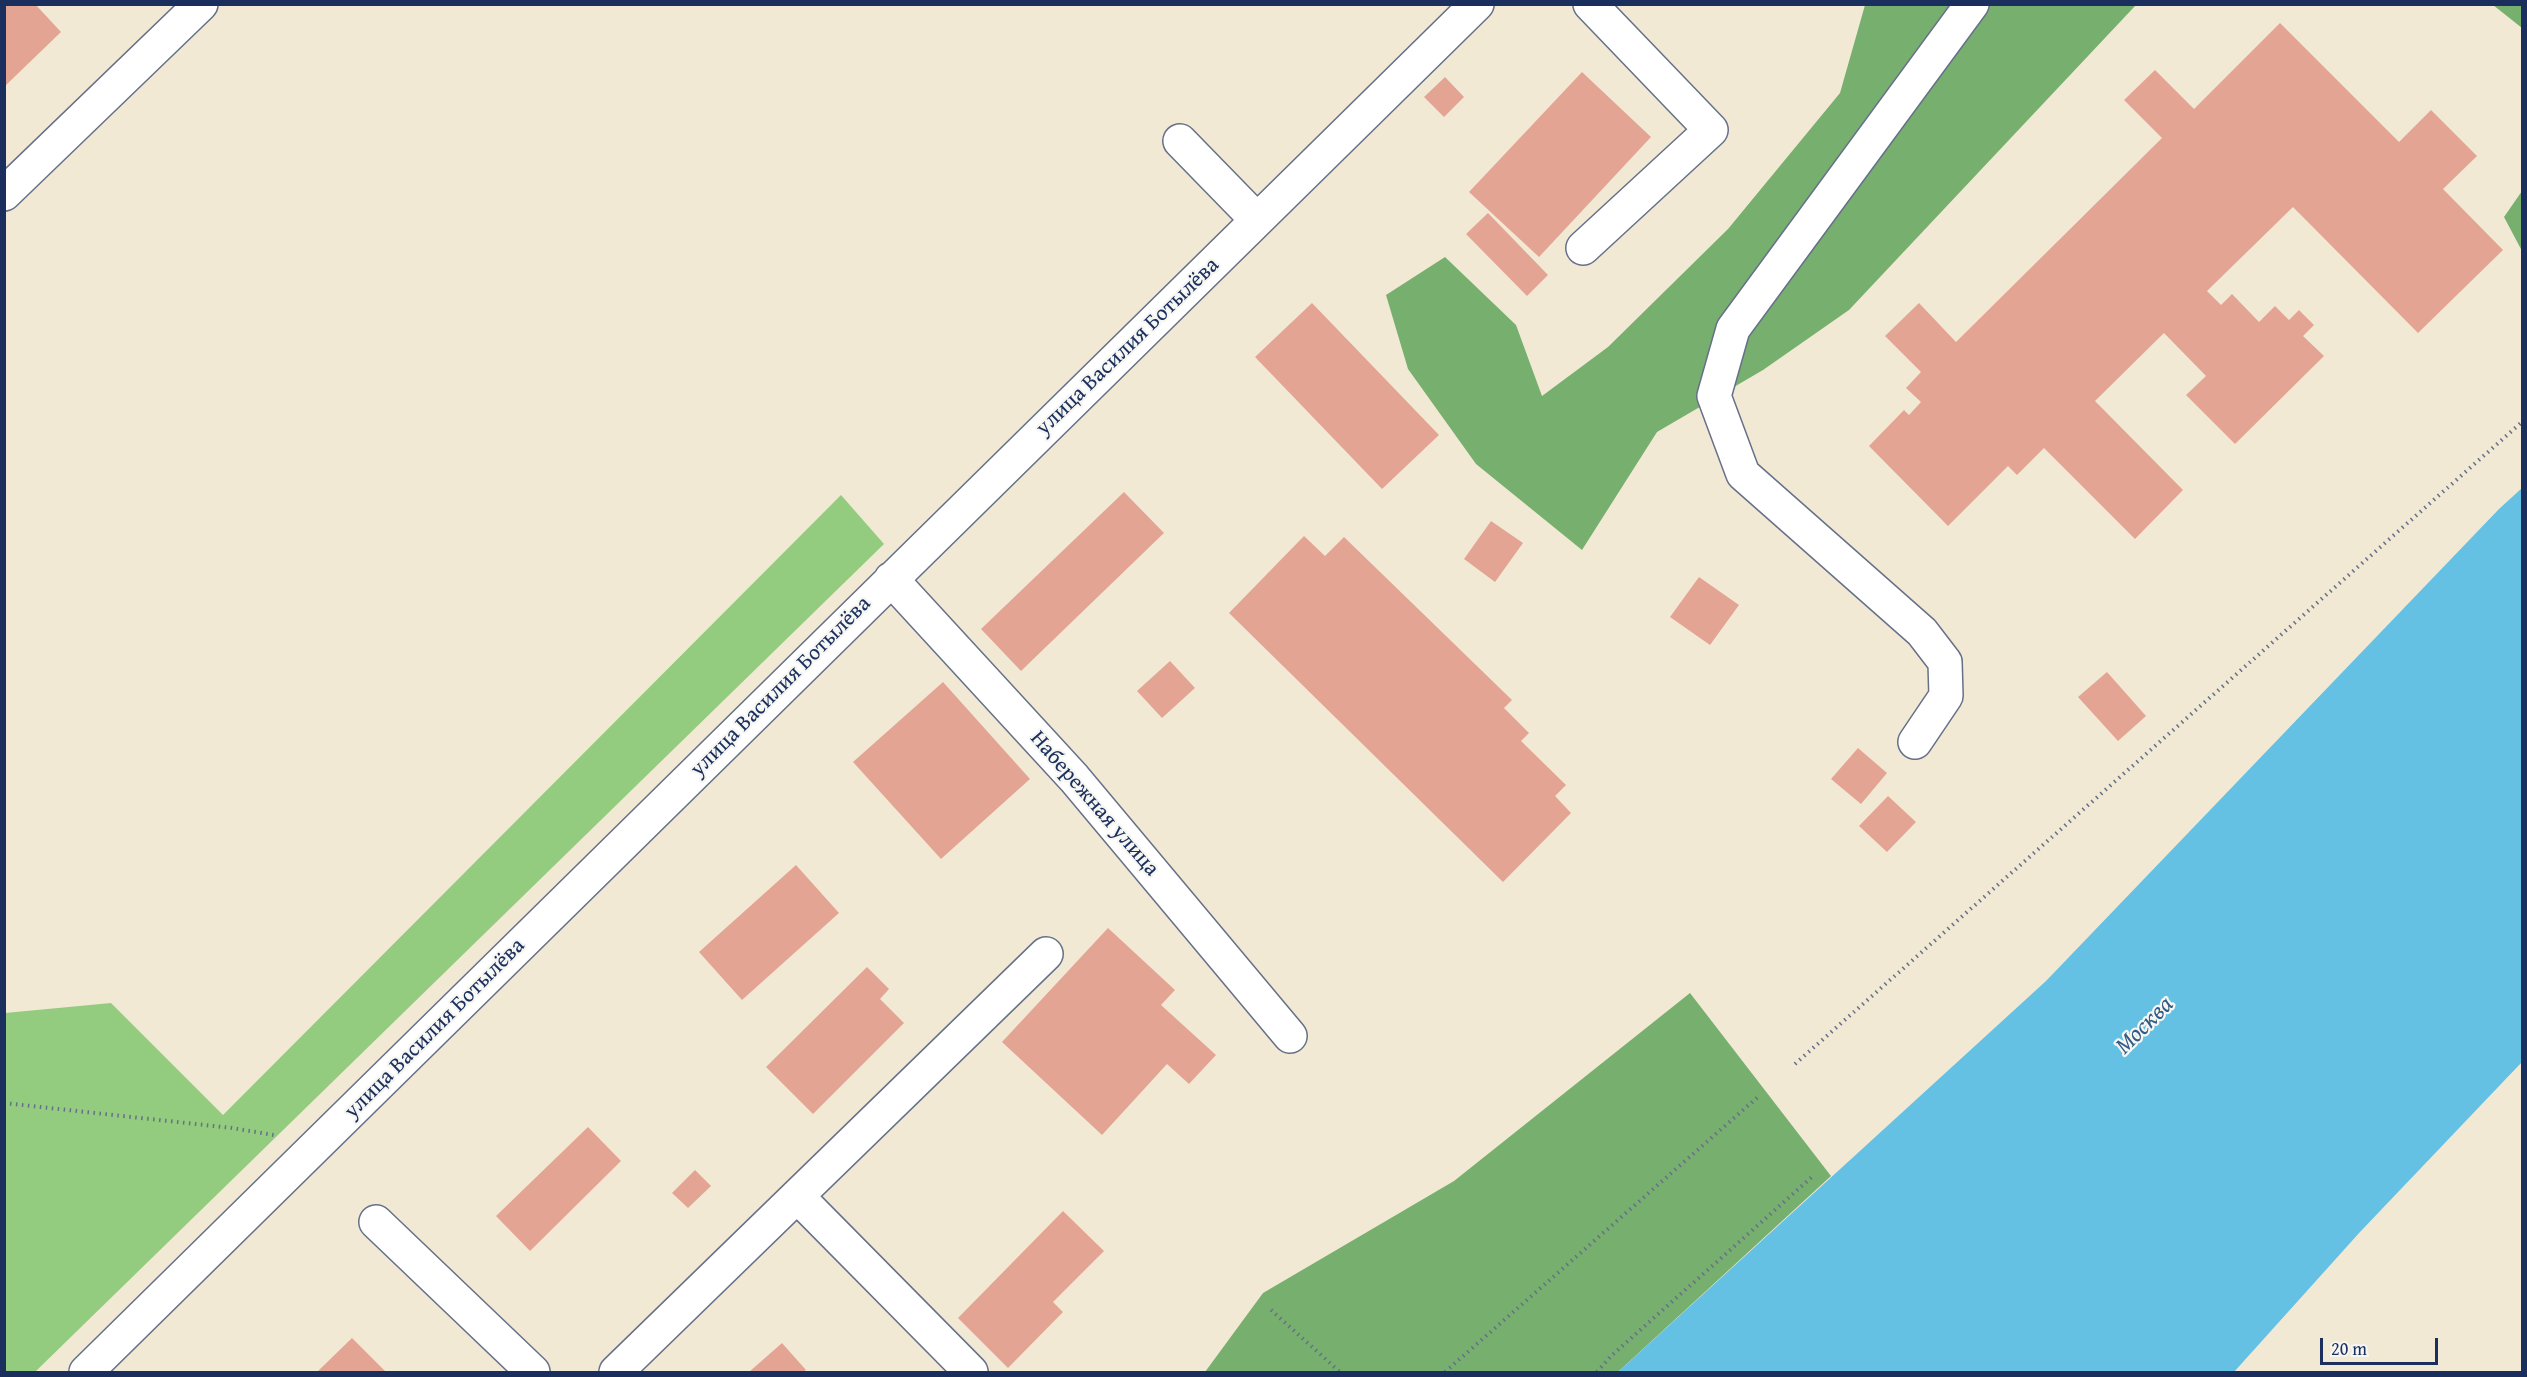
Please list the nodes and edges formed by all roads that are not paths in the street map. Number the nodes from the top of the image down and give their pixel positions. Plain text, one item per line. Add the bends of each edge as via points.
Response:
1 (201, 4) edge
2 (1477, 4) edge
3 (1590, 4) edge
4 (1972, 4) edge
5 (1180, 141) dead end
6 (4, 194) edge
7 (1257, 220) junction
8 (1583, 248) dead end
9 (891, 579) junction
10 (1915, 742) dead end
11 (1046, 954) dead end
12 (1290, 1036) dead end
13 (797, 1196) junction
14 (376, 1222) dead end
15 (86, 1372) edge
16 (532, 1372) edge
17 (616, 1372) edge
18 (971, 1372) edge

1 - 6 street
2 - 7 street, улица Василия Ботылёва
3 - 8 street via 1711,130
4 - 10 street via 1733,329 1714,396 1743,474 1922,632 1945,662 1946,696
5 - 7 street
7 - 9 street, улица Василия Ботылёва
9 - 12 street, Набережная улица via 1074,778
9 - 15 street, улица Василия Ботылёва
11 - 13 street
13 - 17 street
13 - 18 street
14 - 16 street

